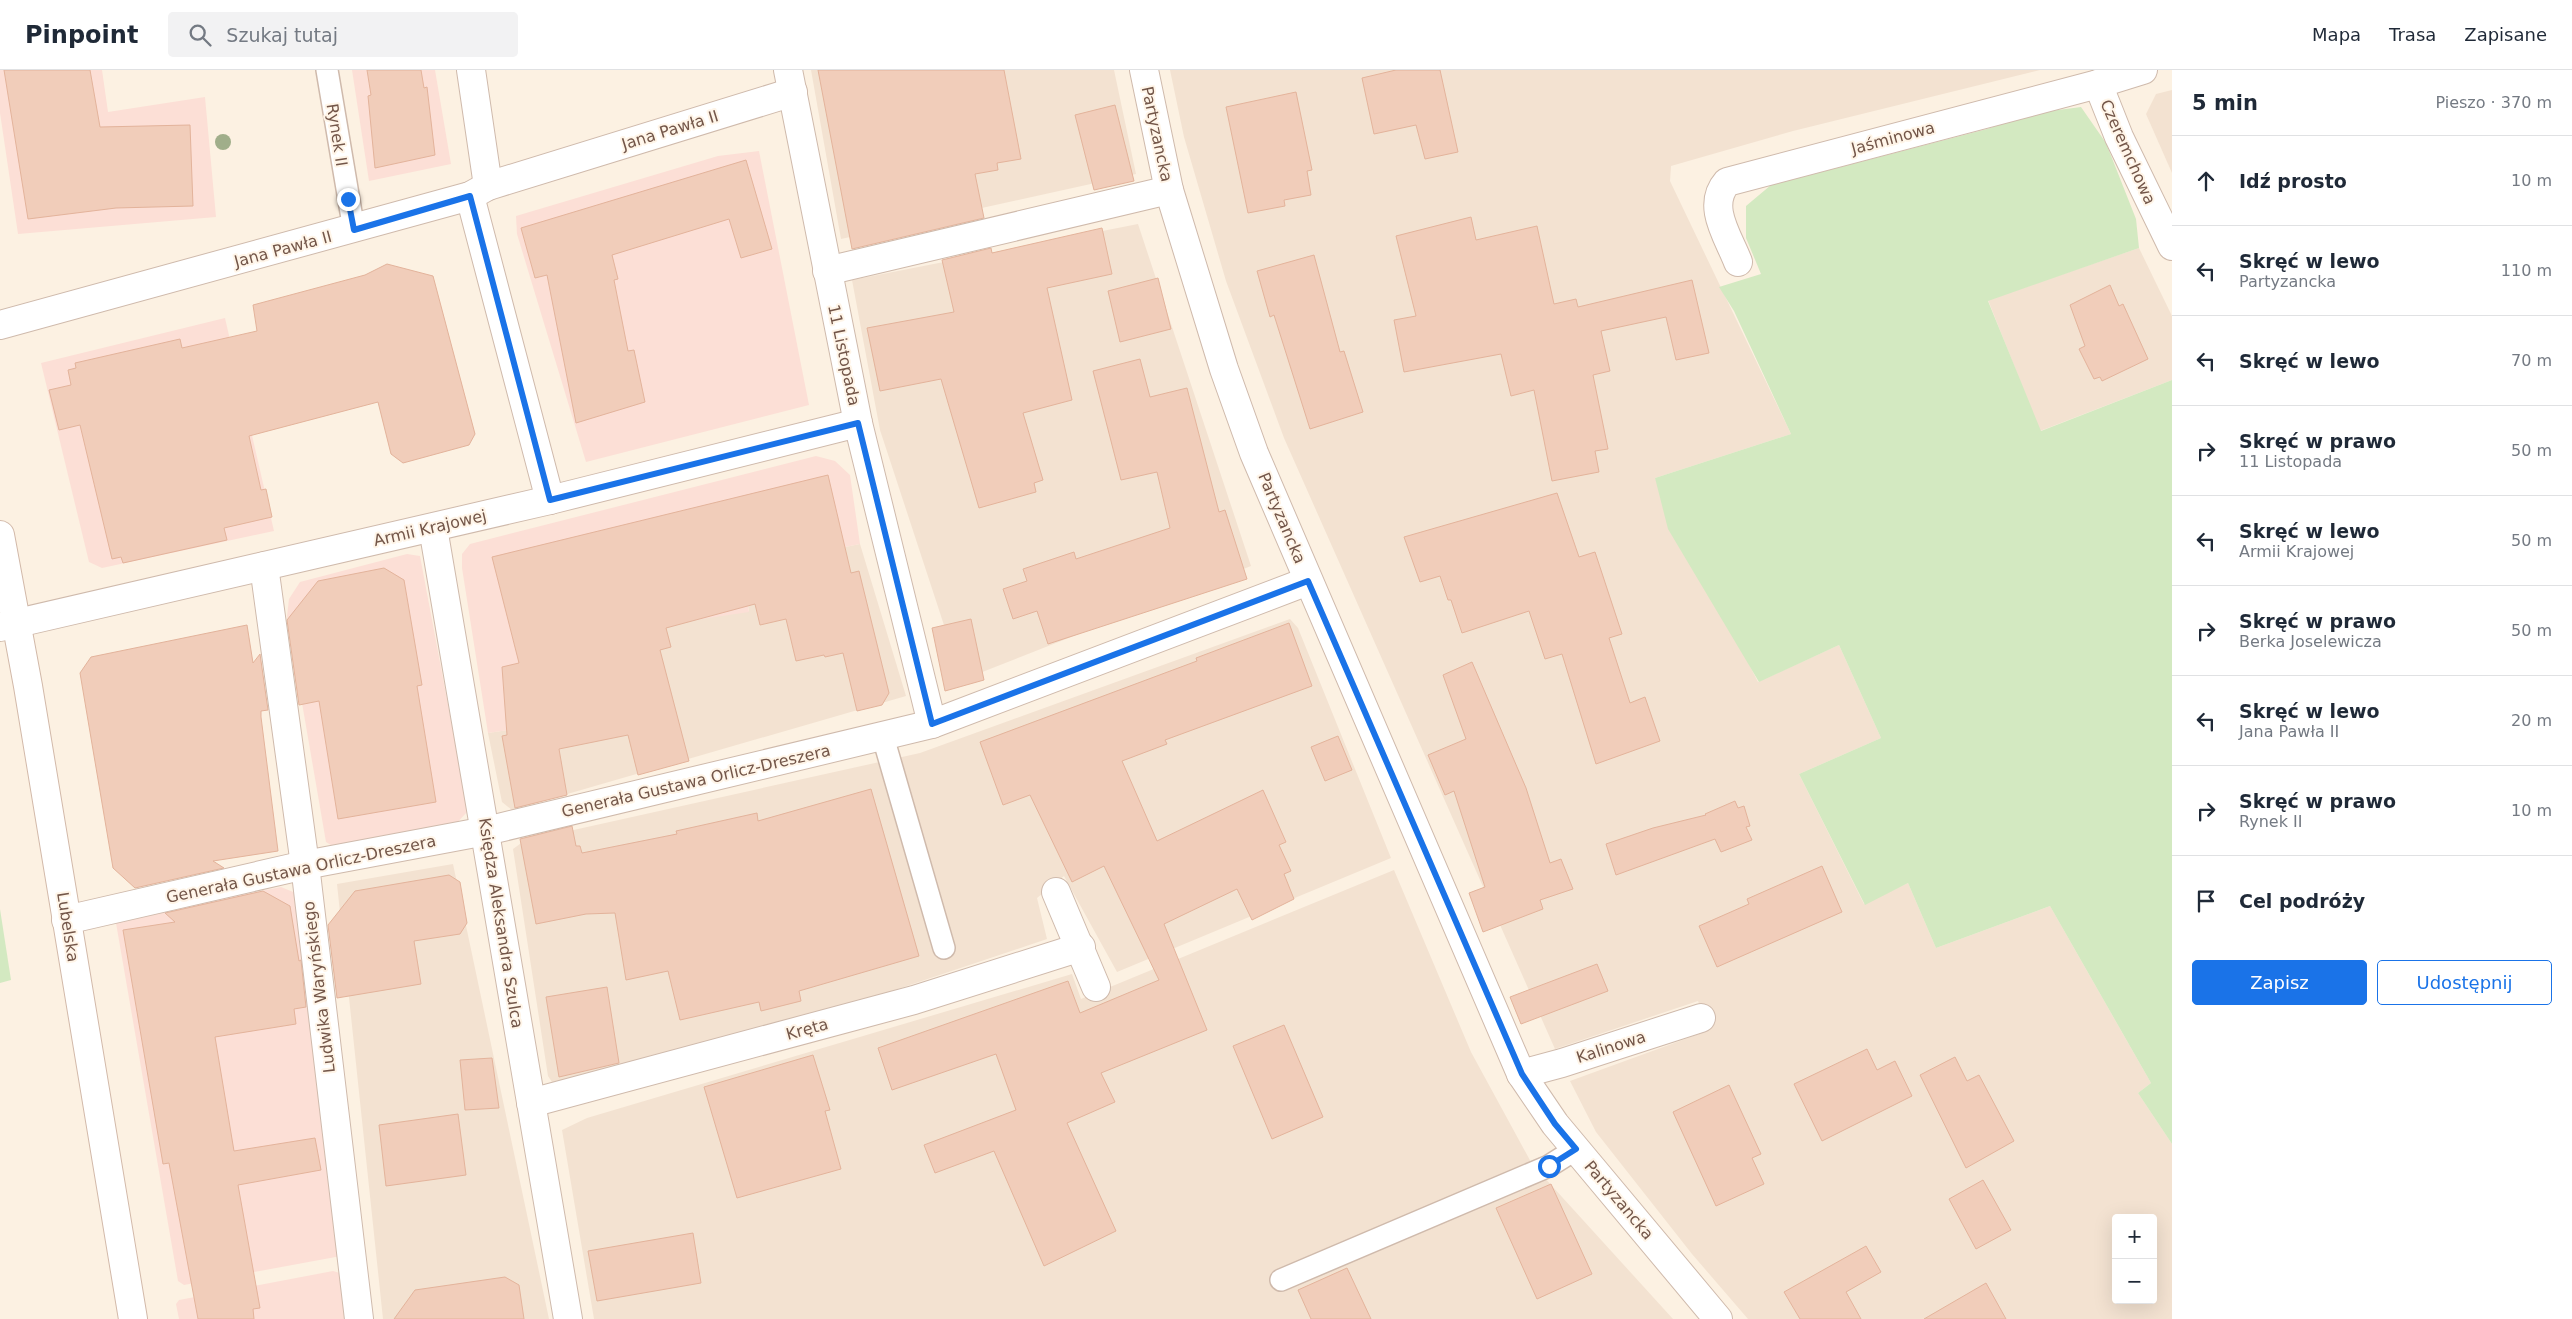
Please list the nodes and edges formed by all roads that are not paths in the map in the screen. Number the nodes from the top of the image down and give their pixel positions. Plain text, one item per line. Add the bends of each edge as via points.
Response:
1 (327, 70) edge
2 (471, 70) edge
3 (1144, 70) edge
4 (2143, 70) edge
5 (790, 81) edge
6 (2098, 84) junction
7 (1169, 190) junction
8 (479, 191) junction
9 (354, 230) junction
10 (2172, 246) edge
11 (1738, 262) dead end
12 (827, 271) junction
13 (0, 325) edge
14 (858, 423) junction
15 (550, 500) junction
16 (433, 528) junction
17 (0, 535) edge
18 (264, 566) junction
19 (1308, 581) junction
20 (8, 625) edge
21 (932, 724) junction
22 (883, 738) junction
23 (486, 831) junction
24 (305, 865) junction
25 (1056, 892) dead end
26 (66, 920) junction
27 (1081, 947) junction
28 (944, 948) dead end
29 (1096, 987) dead end
30 (1701, 1018) dead end
31 (1522, 1074) junction
32 (531, 1103) junction
33 (1576, 1149) junction
34 (1281, 1280) dead end
35 (133, 1319) edge
36 (358, 1319) edge
37 (568, 1319) edge
38 (1718, 1319) edge

1 - 9 lane, Rynek II
2 - 8 street
3 - 7 street, Partyzancka
4 - 6 street, Jaśminowa
5 - 8 street, Jana Pawła II
5 - 12 street, 11 Listopada
6 - 10 street, Czeremchowa via 2118,136
6 - 11 street, Jaśminowa via 1727,182 1718,192 1716,208
7 - 12 street
7 - 19 street, Partyzancka via 1250,444
8 - 9 street, Jana Pawła II
8 - 15 street
9 - 13 street, Jana Pawła II
12 - 14 street, 11 Listopada
14 - 15 street, Armii Krajowej
14 - 21 street, 11 Listopada
15 - 16 street, Armii Krajowej
16 - 18 street, Armii Krajowej
16 - 23 street, Księdza Aleksandra Szulca
17 - 20 street, Lubelska
18 - 20 street, Armii Krajowej
18 - 24 street, Ludwika Waryńskiego
19 - 21 street, Generała Gustawa Orlicz-Dreszera
19 - 31 street, Partyzancka
20 - 26 street, Lubelska
21 - 22 street, Generała Gustawa Orlicz-Dreszera
22 - 23 street, Generała Gustawa Orlicz-Dreszera
22 - 28 lane
23 - 24 street, Generała Gustawa Orlicz-Dreszera
23 - 32 street, Księdza Aleksandra Szulca
24 - 26 street, Generała Gustawa Orlicz-Dreszera
24 - 36 street, Ludwika Waryńskiego
25 - 27 street
26 - 35 street, Lubelska
27 - 29 street
27 - 32 street, Kręta via 914,1000
30 - 31 street, Kalinowa
31 - 33 street, Partyzancka
32 - 37 street, Księdza Aleksandra Szulca
33 - 34 lane via 1549,1166
33 - 38 street, Partyzancka

